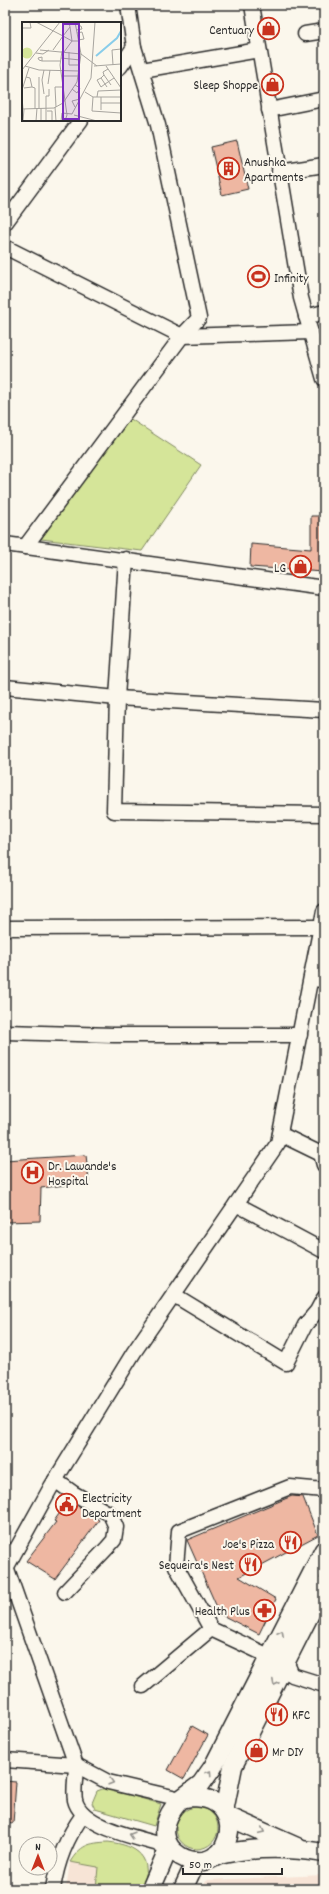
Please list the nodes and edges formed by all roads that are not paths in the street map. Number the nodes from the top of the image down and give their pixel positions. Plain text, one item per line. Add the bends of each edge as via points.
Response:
1 (128, 5) edge
2 (252, 5) edge
3 (324, 32) edge
4 (305, 34) dead end
5 (134, 48) junction
6 (259, 50) junction
7 (121, 66) edge
8 (142, 70) junction
9 (324, 99) edge
10 (269, 110) junction
11 (80, 121) edge
12 (324, 165) edge
13 (279, 172) junction
14 (5, 223) edge
15 (5, 246) edge
16 (324, 312) edge
17 (306, 317) junction
18 (310, 332) junction
19 (182, 336) junction
20 (324, 379) edge
21 (5, 544) edge
22 (25, 547) junction
23 (126, 559) junction
24 (324, 588) edge
25 (5, 687) edge
26 (117, 698) junction
27 (324, 710) edge
28 (324, 814) edge
29 (324, 911) edge
30 (321, 927) junction
31 (5, 928) edge
32 (317, 980) edge
33 (5, 1032) edge
34 (300, 1035) junction
35 (280, 1134) junction
36 (324, 1166) edge
37 (236, 1204) junction
38 (324, 1251) edge
39 (174, 1295) junction
40 (324, 1298) edge
41 (55, 1480) junction
42 (324, 1490) edge
43 (5, 1549) edge
44 (324, 1550) edge
45 (6, 1570) edge
46 (324, 1586) edge
47 (65, 1592) dead end
48 (211, 1629) junction
49 (269, 1656) junction
50 (286, 1661) junction
51 (324, 1685) edge
52 (143, 1686) dead end
53 (5, 1760) edge
54 (76, 1765) junction
55 (181, 1799) junction
56 (225, 1813) junction
57 (83, 1815) junction
58 (169, 1847) junction
59 (301, 1849) junction
60 (324, 1853) edge
61 (215, 1856) junction
62 (196, 1861) junction
63 (53, 1889) edge
64 (151, 1889) edge
65 (183, 1889) edge

1 - 5 street
2 - 6 street
3 - 4 street
5 - 7 street
5 - 8 street
6 - 8 street
6 - 10 street
8 - 19 street via 158,125 200,318
9 - 10 street
10 - 13 street
11 - 14 street
12 - 13 street
13 - 17 street
15 - 19 street
16 - 17 street
17 - 18 street
18 - 19 street
18 - 20 street
19 - 22 street
21 - 22 street
22 - 23 street
23 - 24 street
23 - 26 street
25 - 26 street
26 - 27 street
26 - 28 street via 114,811
29 - 30 street
30 - 31 street
30 - 32 street
32 - 34 street
33 - 34 street
34 - 35 street
35 - 36 street via 320,1154
35 - 37 street via 278,1143
37 - 38 street
37 - 39 street
39 - 40 street via 286,1363 305,1325
39 - 41 street via 134,1352
41 - 45 street
41 - 47 street via 110,1514 116,1527 114,1540
42 - 48 street via 290,1487 179,1531 176,1566
43 - 45 street
49 -> 44 main road
45 - 54 street
46 - 50 main road
48 - 49 street
48 - 52 street
55 -> 49 main road via 201,1784 214,1767
50 - 51 street via 292,1675
50 -> 56 main road via 233,1766
53 - 54 street
54 -> 55 street via 108,1782
54 - 57 street via 75,1799
55 - 56 main road via 210,1799
55 - 58 main road via 167,1816 165,1827
56 -> 59 main road
56 - 61 main road via 229,1834 224,1846
58 -> 57 street via 103,1827
57 - 63 street via 72,1829 63,1849
58 - 62 main road via 182,1857
58 - 64 main road
59 - 60 main road
59 - 61 main road via 236,1850
61 - 62 main road
62 - 65 main road

